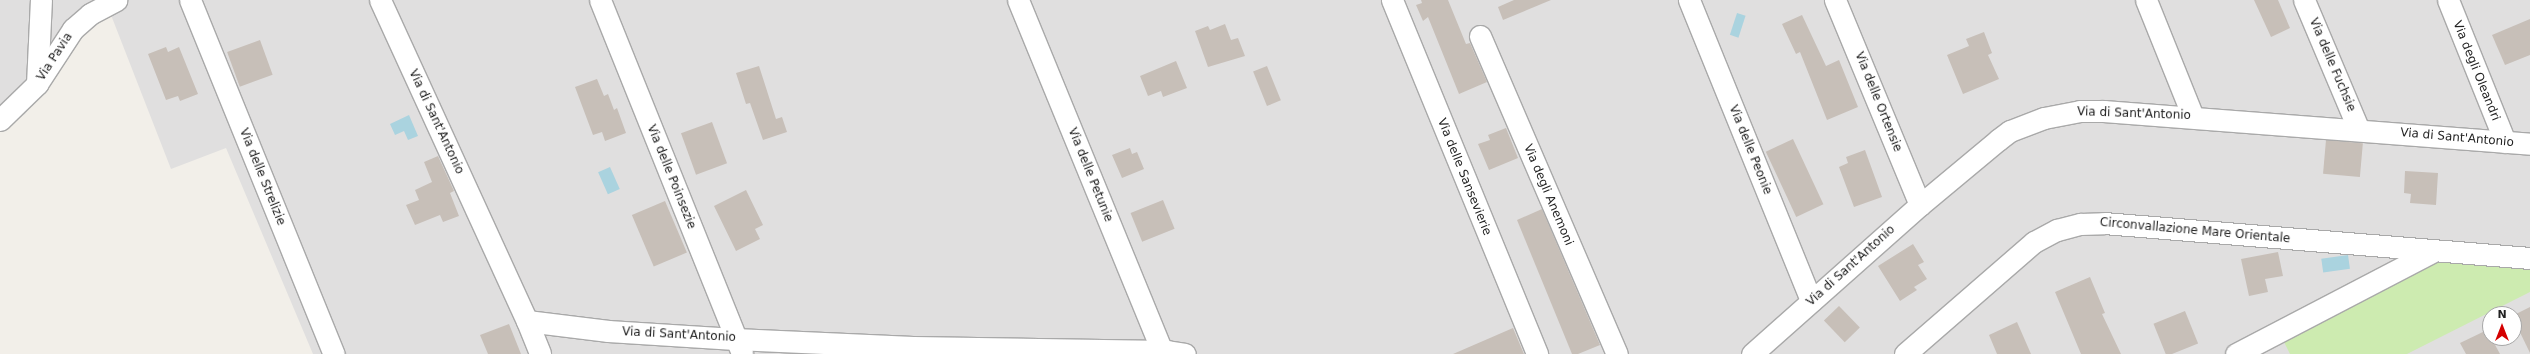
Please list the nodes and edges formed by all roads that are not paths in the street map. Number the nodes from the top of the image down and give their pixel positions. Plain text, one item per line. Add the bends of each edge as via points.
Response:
1 (41, 0) edge
2 (116, 0) edge
3 (190, 0) edge
4 (380, 0) edge
5 (600, 0) edge
6 (1018, 0) edge
7 (1392, 0) edge
8 (1689, 0) edge
9 (1835, 0) edge
10 (2146, 0) edge
11 (2304, 0) edge
12 (2448, 0) edge
13 (1480, 36) dead end
14 (37, 84) junction
15 (2194, 116) junction
16 (0, 120) edge
17 (2359, 130) junction
18 (2504, 142) junction
19 (2530, 144) edge
20 (1920, 205) junction
21 (2434, 251) junction
22 (2530, 258) edge
23 (1812, 301) junction
24 (527, 321) junction
25 (739, 346) edge
26 (914, 351) edge
27 (1162, 351) junction
28 (1063, 352) edge
29 (334, 354) edge
30 (540, 354) edge
31 (1185, 354) edge
32 (1536, 354) edge
33 (1617, 354) edge
34 (1752, 354) edge
35 (1905, 354) edge
36 (2236, 354) edge

1 - 14 street
2 - 14 street, Via Pavia via 90,14 73,29
3 - 29 street, Via delle Strelizie
4 - 24 street, Via di Sant'Antonio
5 - 25 street, Via delle Poinsezie
6 - 27 street, Via delle Petunie
7 - 32 street, Via delle Sansevierie
8 - 23 street, Via delle Peonie
9 - 20 street, Via delle Ortensie
10 - 15 street
11 - 17 street, Via delle Fuchsie
12 - 18 street, Via degli Oleandri
13 - 33 street, Via degli Anemoni
14 - 16 street, Via Pavia
15 - 17 street, Via di Sant'Antonio
15 - 20 street, Via di Sant'Antonio via 2091,110 2044,118 2003,136
17 - 18 street, Via di Sant'Antonio
18 - 19 street, Via di Sant'Antonio
20 - 23 street, Via di Sant'Antonio
21 - 22 street, Circonvallazione Mare Orientale
21 - 35 street, Circonvallazione Mare Orientale via 2104,223 2072,225 2034,242
21 - 36 street
23 - 34 street, Via di Sant'Antonio
24 - 25 street, Via di Sant'Antonio
24 - 30 street
25 - 26 street, Via di Sant'Antonio
26 - 28 street, Via di Sant'Antonio
27 - 28 street, Via di Sant'Antonio
27 - 31 street, Via di Sant'Antonio

